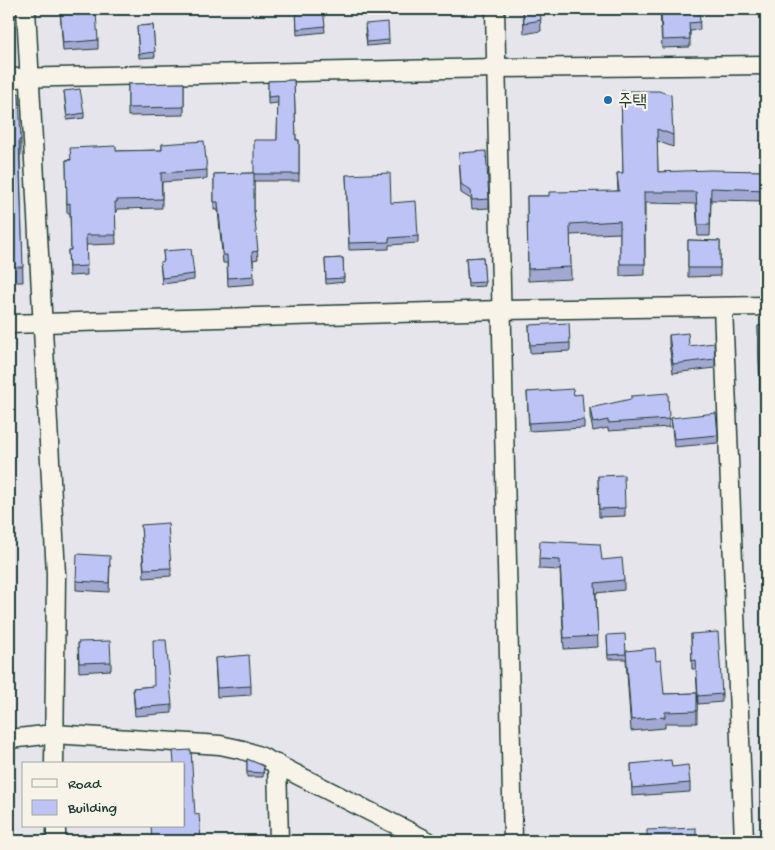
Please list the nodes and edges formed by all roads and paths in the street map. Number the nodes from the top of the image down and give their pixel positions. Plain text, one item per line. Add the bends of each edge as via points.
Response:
1 (26, 9) edge
2 (495, 9) edge
3 (766, 65) edge
4 (496, 68) junction
5 (9, 78) edge
6 (30, 78) junction
7 (766, 306) edge
8 (724, 307) junction
9 (502, 310) junction
10 (9, 324) edge
11 (42, 324) junction
12 (54, 734) junction
13 (9, 739) edge
14 (54, 762) edge
15 (277, 764) junction
16 (56, 828) edge
17 (56, 841) edge
18 (279, 841) edge
19 (428, 841) edge
20 (513, 841) edge
21 (744, 841) edge

1 - 6 street
2 - 4 street
3 - 4 street
4 - 6 street
4 - 9 street
5 - 6 street
6 - 11 street
7 - 8 street
8 - 9 street
8 - 21 street
9 - 11 street
9 - 20 street
10 - 11 street
11 - 12 street via 56,574
12 - 13 street
12 - 14 street
12 - 15 street via 220,745 243,750
15 - 18 street
15 - 19 street
16 - 17 street

